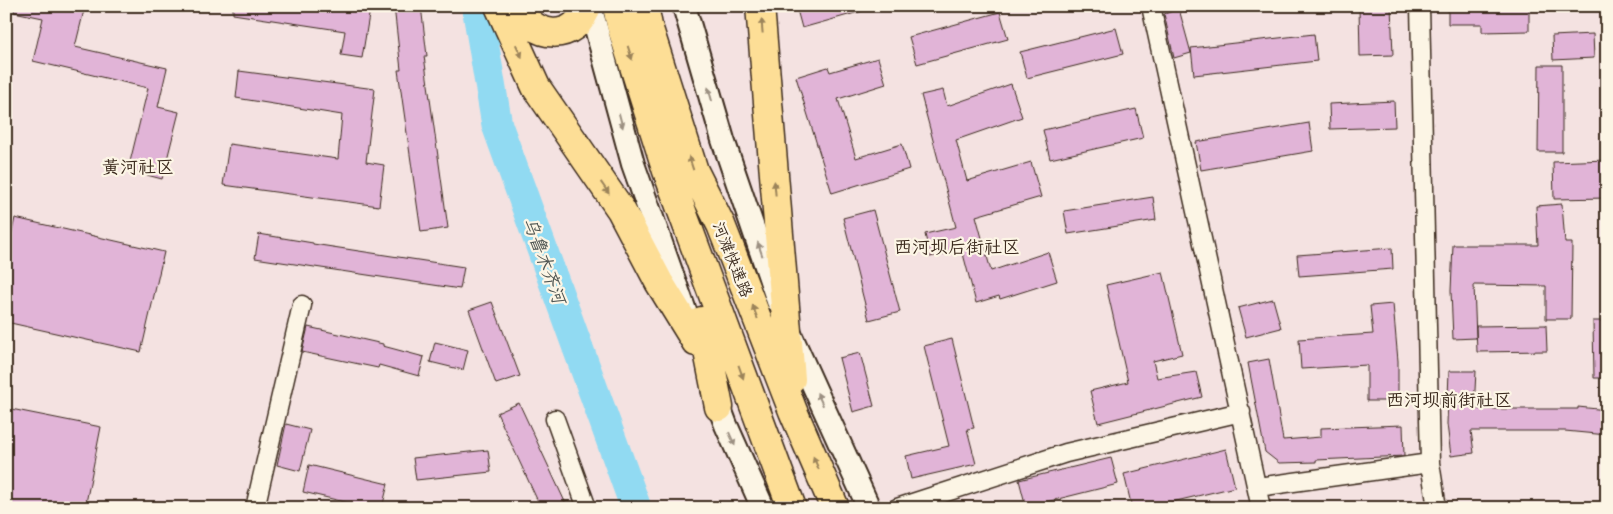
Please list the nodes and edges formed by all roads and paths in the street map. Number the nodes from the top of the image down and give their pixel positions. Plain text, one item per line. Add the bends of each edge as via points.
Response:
1 (499, 6) edge
2 (519, 6) edge
3 (589, 6) edge
4 (617, 6) edge
5 (644, 6) edge
6 (684, 6) edge
7 (760, 6) edge
8 (1151, 6) edge
9 (1420, 6) edge
10 (676, 194) junction
11 (302, 305) dead end
12 (786, 325) junction
13 (696, 342) junction
14 (719, 407) junction
15 (793, 411) junction
16 (1241, 412) junction
17 (555, 420) dead end
18 (1430, 464) junction
19 (1258, 487) junction
20 (255, 508) edge
21 (587, 508) edge
22 (763, 508) edge
23 (792, 508) edge
24 (835, 508) edge
25 (869, 508) edge
26 (897, 508) edge
27 (1261, 508) edge
28 (1437, 508) edge

1 -> 13 highway via 536,87 621,210 659,282
2 - 3 highway via 530,25 551,33 573,27
3 -> 13 street via 633,164
4 -> 10 highway, 河滩快速路
15 -> 5 highway, 河滩快速路 via 721,224 694,171
12 -> 6 street via 723,140
12 -> 7 highway
8 - 16 street
9 - 18 street
10 - 14 highway
10 -> 23 highway, 河滩快速路
11 - 20 street
12 - 15 highway
25 -> 12 street
13 - 14 street
14 -> 22 street
24 -> 15 highway, 河滩快速路
16 - 19 street
16 - 26 street via 1066,453
17 - 21 street
18 - 19 street
18 - 28 street
19 - 27 street

